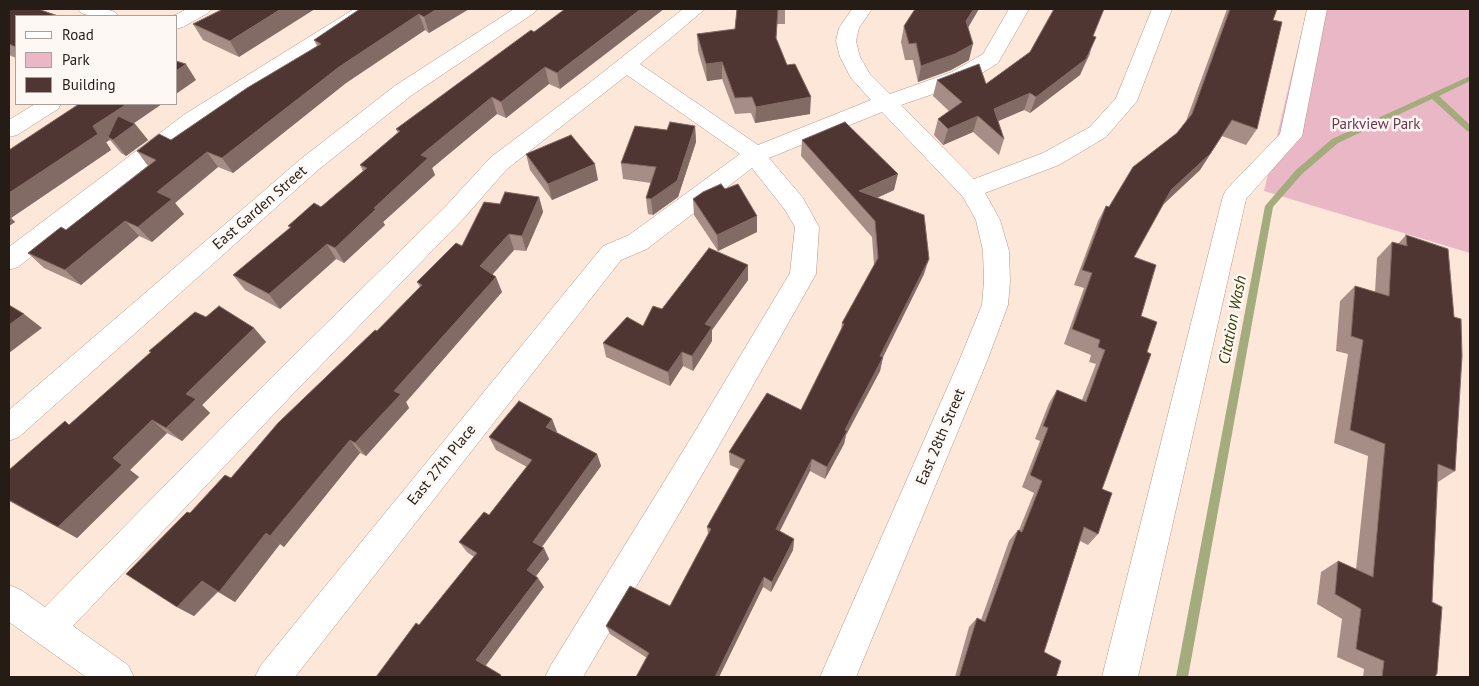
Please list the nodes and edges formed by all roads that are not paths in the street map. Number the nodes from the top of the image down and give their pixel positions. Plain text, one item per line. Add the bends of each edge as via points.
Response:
1 (88, 9) edge
2 (201, 9) edge
3 (367, 9) edge
4 (527, 9) edge
5 (695, 9) edge
6 (862, 9) edge
7 (1019, 9) edge
8 (1162, 9) edge
9 (1318, 9) edge
10 (105, 15) edge
11 (178, 22) edge
12 (627, 65) junction
13 (886, 103) junction
14 (48, 105) edge
15 (9, 130) edge
16 (754, 155) junction
17 (972, 190) junction
18 (9, 260) edge
19 (9, 428) edge
20 (9, 602) edge
21 (47, 629) junction
22 (116, 677) edge
23 (272, 677) edge
24 (564, 677) edge
25 (838, 677) edge
26 (1120, 677) edge

1 - 10 street
2 - 11 street
3 - 18 street via 193,120
4 - 19 street, East Garden Street via 404,90 310,164
5 - 12 street
6 - 13 street, East 28th Street via 849,28 846,41 850,57 862,78
7 - 13 street via 990,58 960,77
8 - 17 street via 1126,101 1098,132 1051,159
9 - 26 street via 1291,136 1235,196
12 - 16 street
12 - 21 street via 498,163
13 - 16 street
13 - 17 street, East 28th Street
14 - 15 street
16 - 23 street, East 27th Place via 638,242 612,253
16 - 24 street via 794,204 807,227 803,274
17 - 25 street, East 28th Street via 988,220 996,251 994,306
20 - 21 street
21 - 22 street

